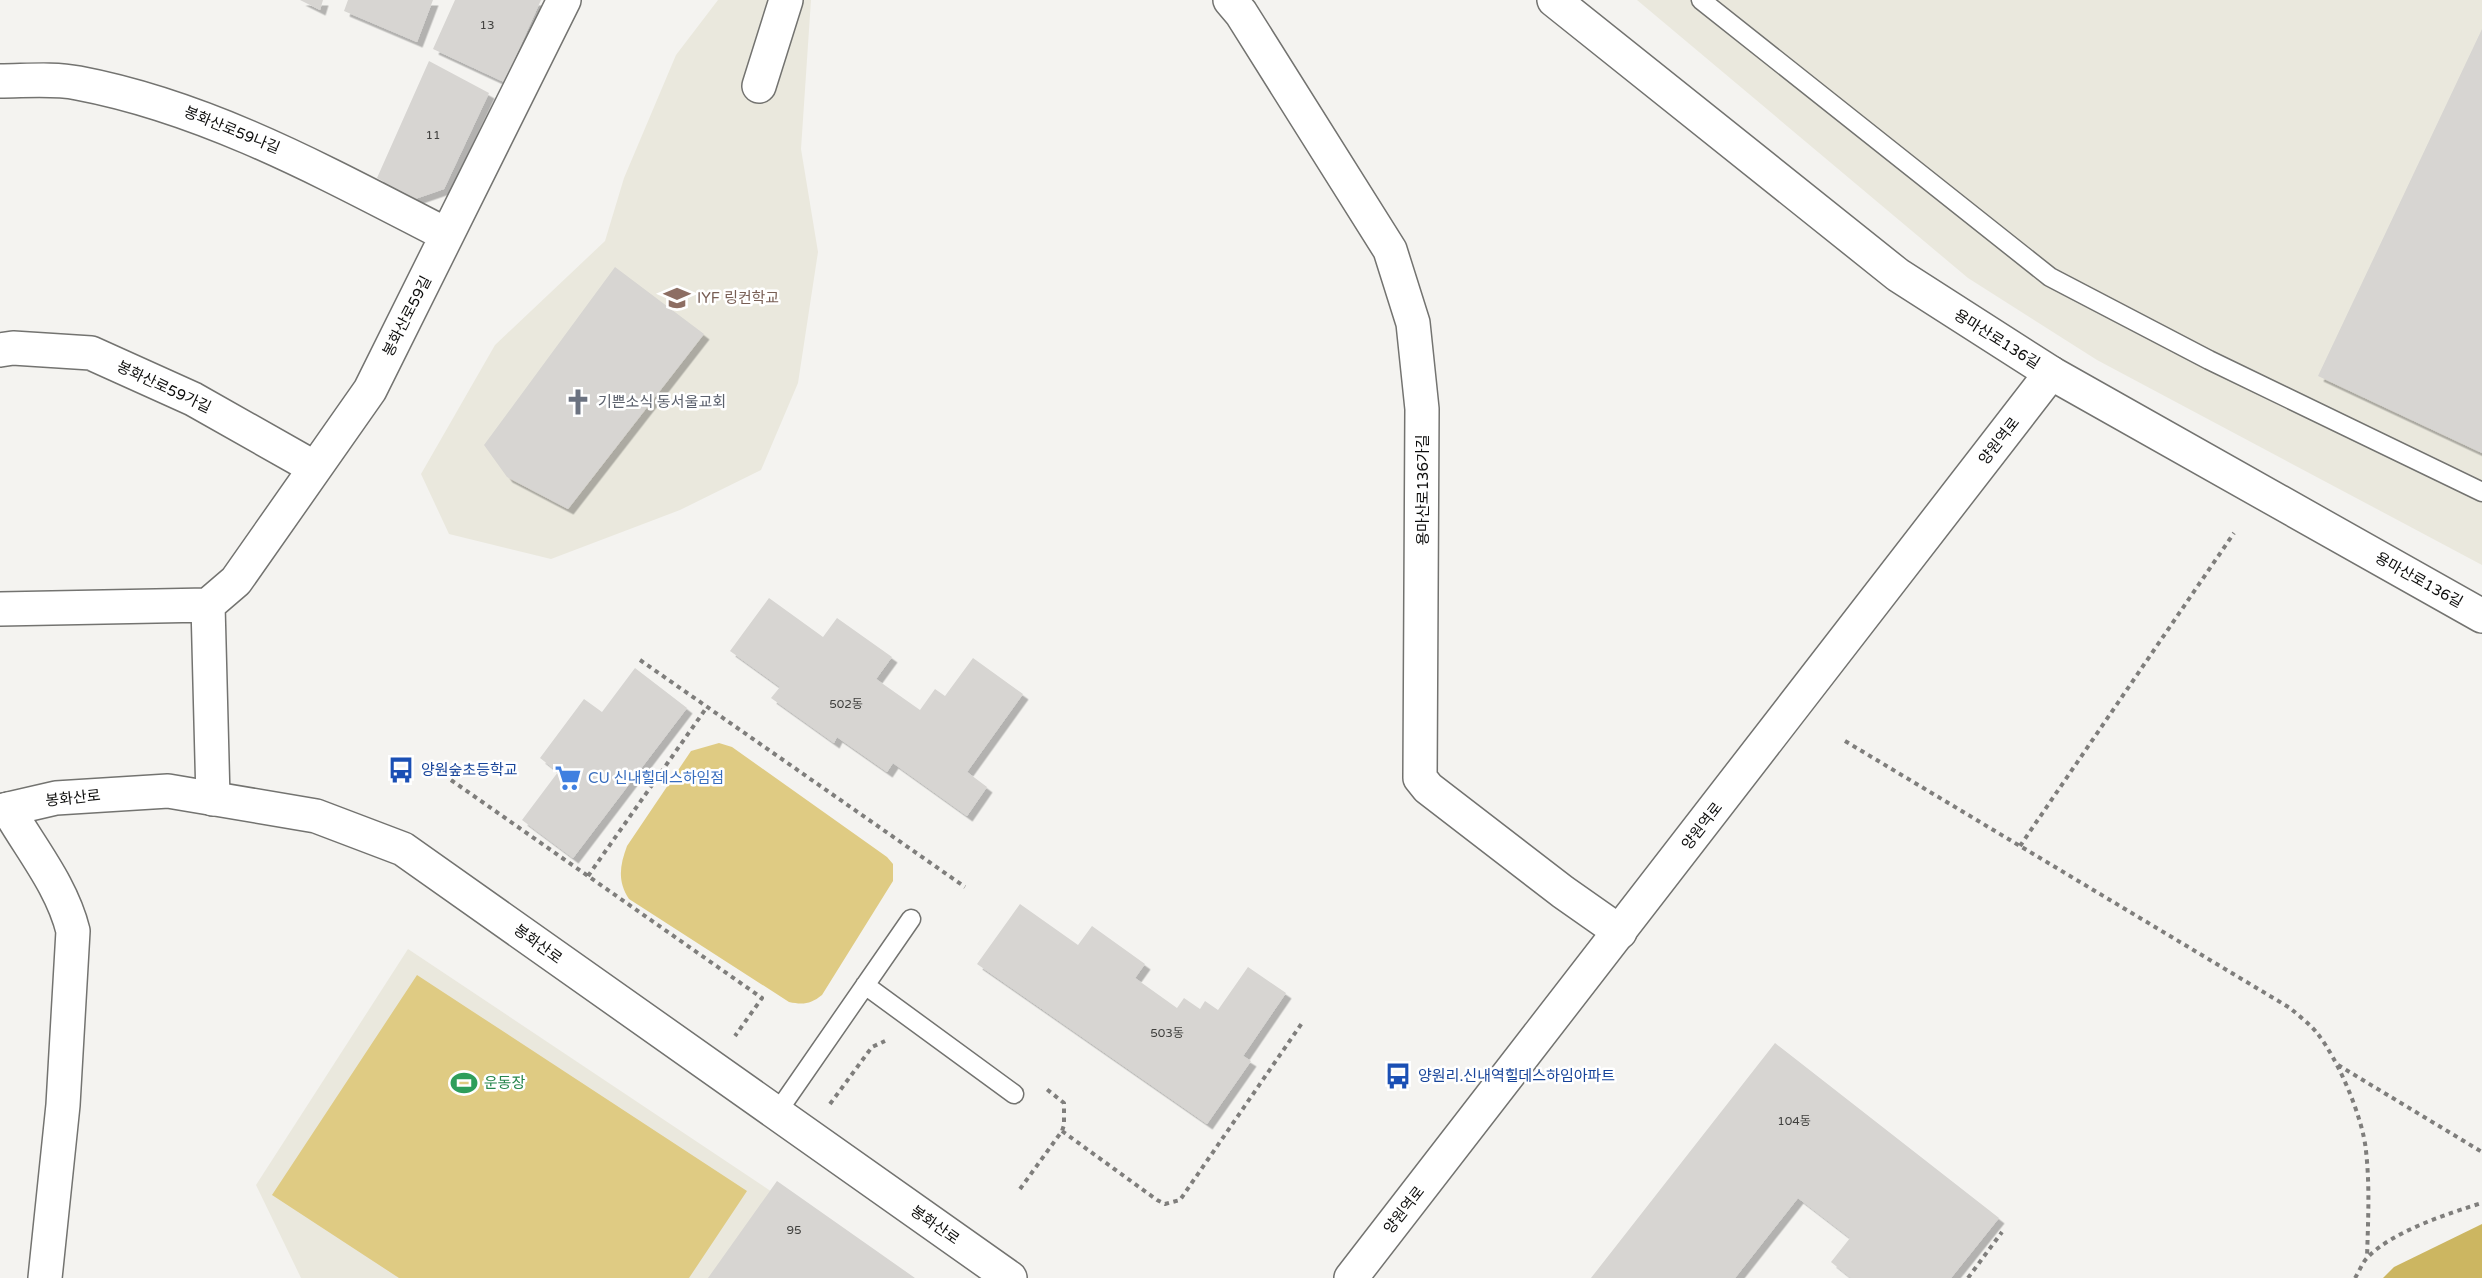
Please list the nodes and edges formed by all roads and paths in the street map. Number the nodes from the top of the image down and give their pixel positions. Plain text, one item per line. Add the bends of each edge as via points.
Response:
1 (564, 0) edge
2 (786, 0) edge
3 (1230, 0) edge
4 (1554, 0) edge
5 (1701, 0) edge
6 (0, 81) edge
7 (759, 86) dead end
8 (447, 235) junction
9 (0, 350) edge
10 (2051, 373) junction
11 (315, 468) junction
12 (2482, 492) edge
13 (2234, 533) dead end
14 (208, 605) junction
15 (0, 609) edge
16 (2482, 616) edge
17 (640, 660) dead end
18 (707, 707) junction
19 (1845, 741) dead end
20 (451, 780) dead end
21 (213, 799) junction
22 (4, 810) edge
23 (2020, 846) junction
24 (588, 876) junction
25 (965, 887) dead end
26 (911, 919) dead end
27 (1620, 933) junction
28 (865, 985) junction
29 (1302, 1023) dead end
30 (732, 1039) dead end
31 (894, 1041) dead end
32 (2338, 1065) junction
33 (1014, 1094) dead end
34 (1061, 1098) dead end
35 (828, 1107) dead end
36 (776, 1114) junction
37 (1062, 1131) junction
38 (2482, 1152) edge
39 (1020, 1189) dead end
40 (2482, 1203) edge
41 (2002, 1232) dead end
42 (2367, 1257) junction
43 (45, 1278) edge
44 (1010, 1278) edge
45 (1351, 1278) edge
46 (1968, 1278) edge
47 (2355, 1278) edge

1 - 8 street, 봉화산로59길
2 - 7 street
3 - 27 street, 용마산로136가길 via 1390,250 1413,323 1422,409 1420,778 1428,788
4 - 10 street, 용마산로136길 via 1898,275
5 - 12 lane via 2050,277 2209,360
6 - 8 street, 봉화산로59나길 via 75,82 179,108 290,154
8 - 11 street, 봉화산로59길 via 370,390
9 - 11 street, 봉화산로59가길 via 91,353 193,399
10 - 16 street, 용마산로136길
10 - 27 street, 양원역로
11 - 14 street, 봉화산로59길 via 236,581
13 - 23 path
14 - 15 street
14 - 21 street
17 - 18 path
18 - 24 path
18 - 25 path
19 - 23 path
20 - 24 path
21 - 22 street, 봉화산로 via 168,791 56,798
21 - 36 street, 봉화산로 via 316,816 403,849
22 - 43 street via 59,893 73,931 63,1105
23 - 32 path via 2290,1008 2317,1032
24 - 30 path via 762,998
26 - 28 lane
27 - 45 street, 양원역로
28 - 33 lane
28 - 36 lane
29 - 37 path via 1180,1200 1165,1204 1157,1200
31 - 35 path via 882,1041 872,1047
32 - 38 path
32 - 42 path via 2366,1148
34 - 37 path via 1065,1112
36 - 44 street, 봉화산로
37 - 39 path
40 - 42 path via 2446,1213 2399,1235
41 - 46 path
42 - 47 path

